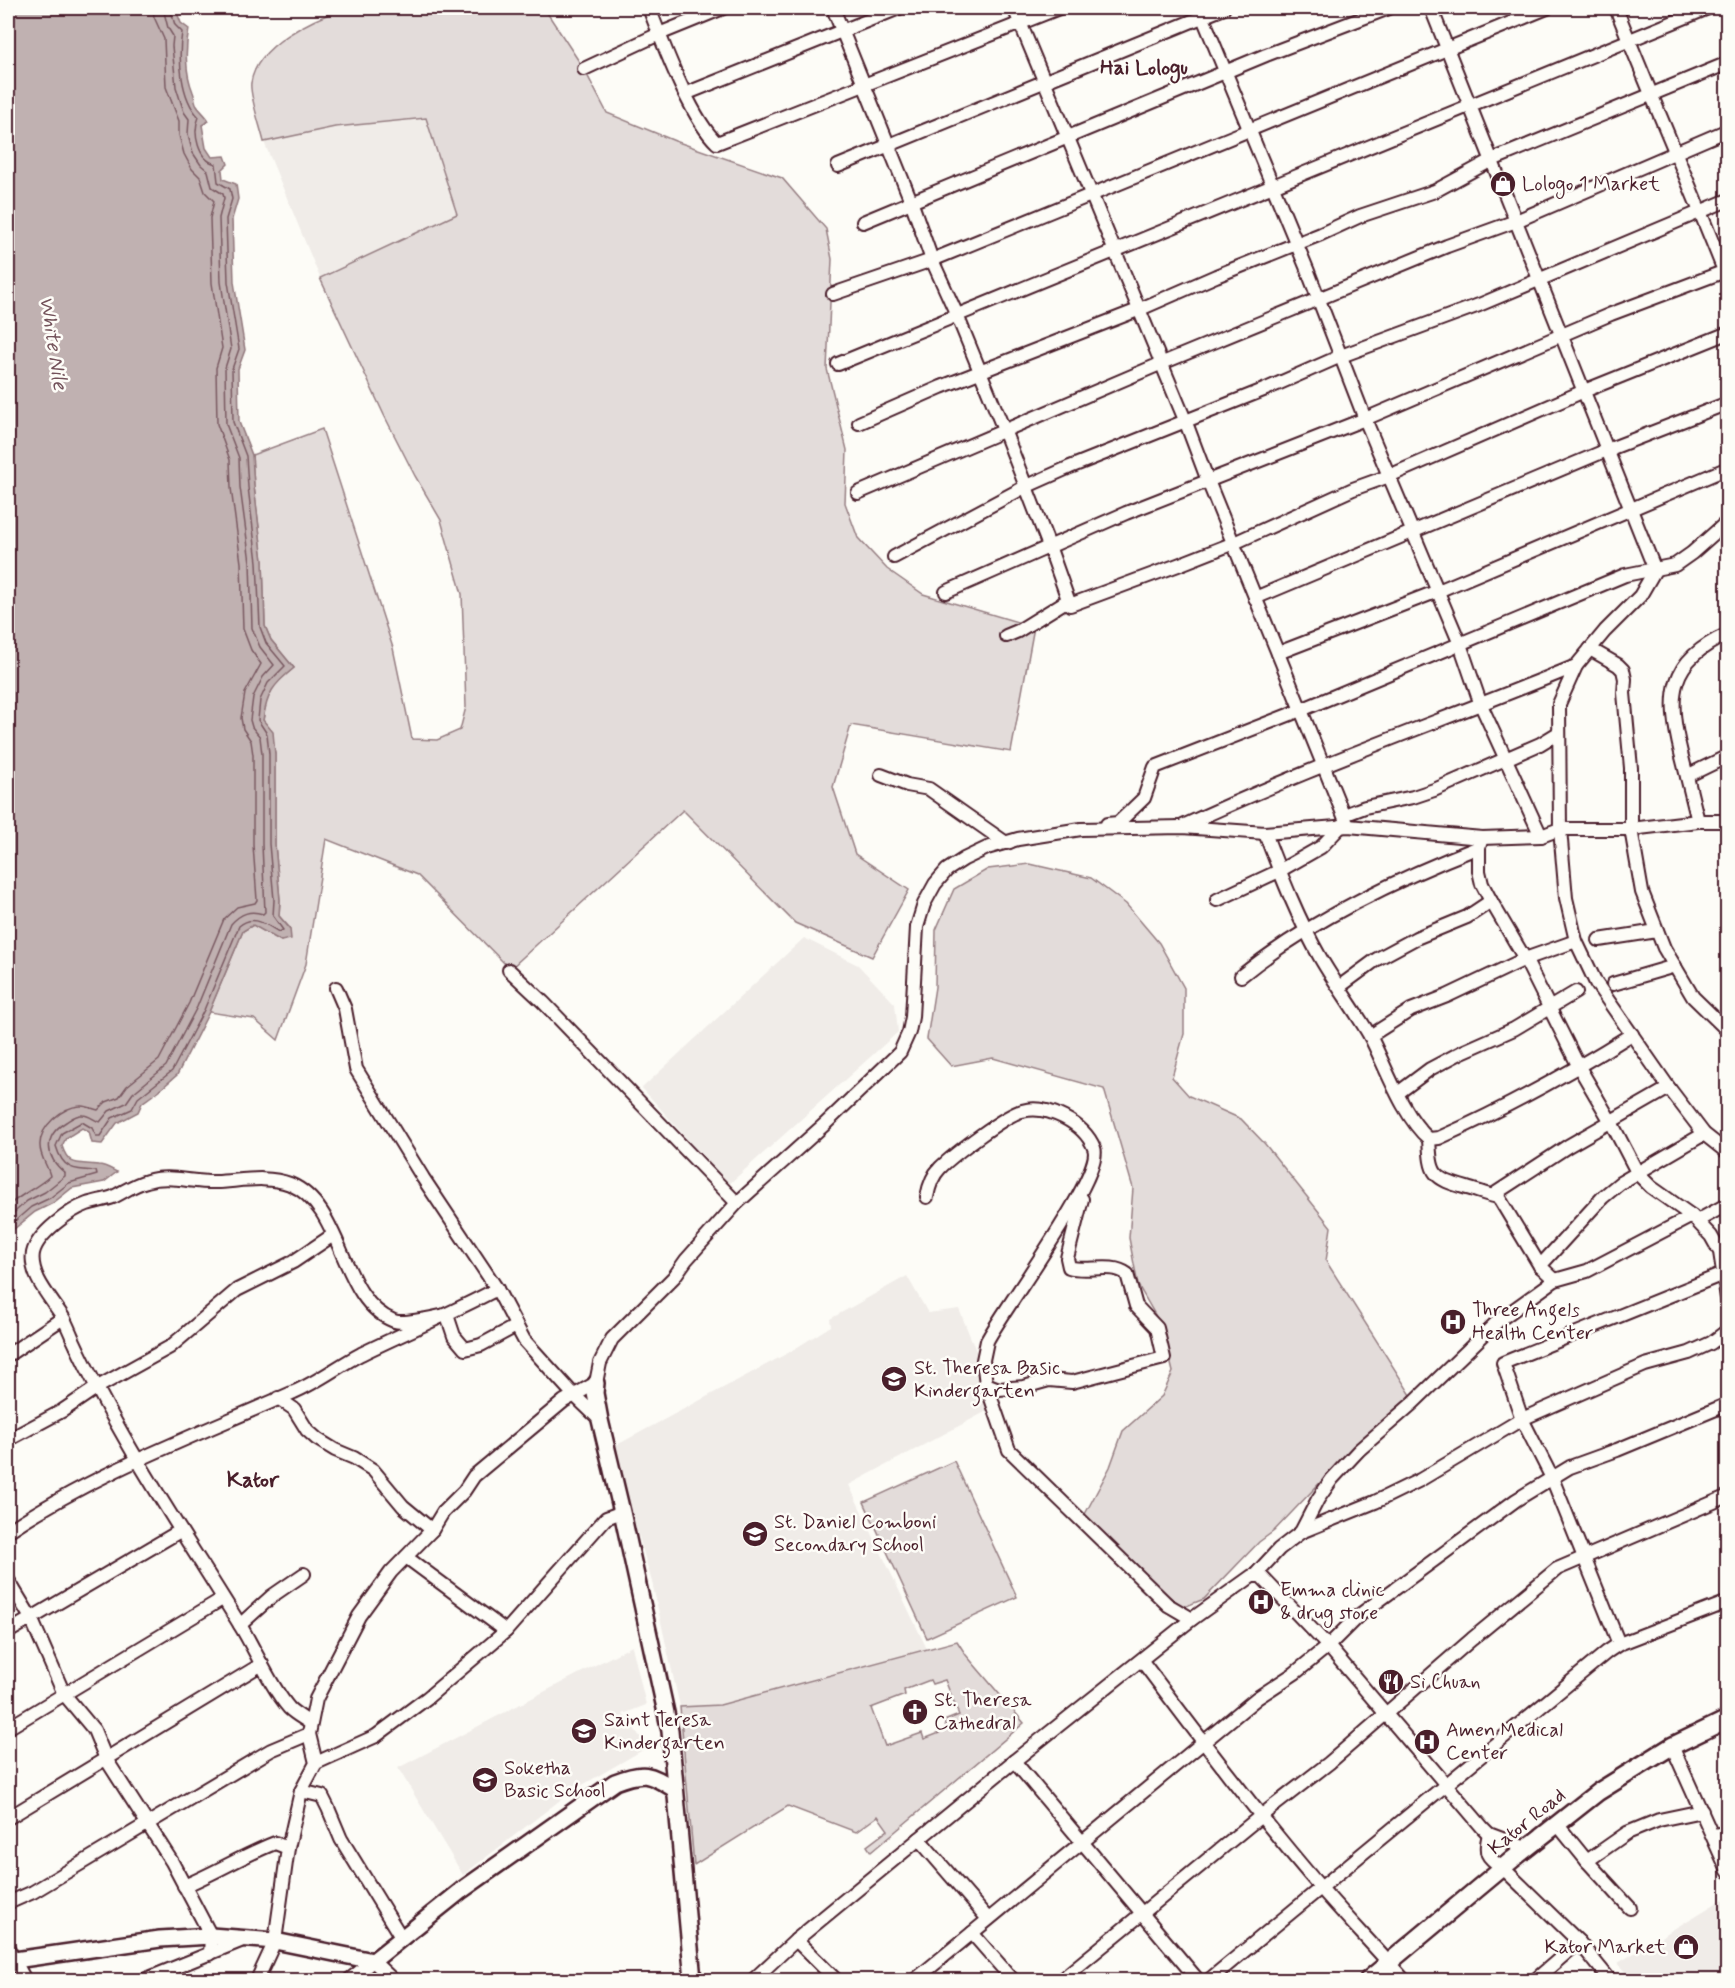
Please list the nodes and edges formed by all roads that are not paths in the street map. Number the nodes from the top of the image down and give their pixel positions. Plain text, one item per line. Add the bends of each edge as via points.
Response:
1 (649, 8) edge
2 (723, 8) edge
3 (833, 8) edge
4 (899, 8) edge
5 (1014, 8) edge
6 (1059, 8) edge
7 (1224, 8) edge
8 (1389, 8) edge
9 (1431, 8) edge
10 (1547, 8) edge
11 (1616, 8) edge
12 (1708, 8) edge
13 (1201, 12) edge
14 (1021, 23) junction
15 (843, 30) junction
16 (659, 34) junction
17 (1629, 40) junction
18 (1447, 48) junction
19 (1728, 63) edge
20 (584, 69) dead end
21 (1226, 73) junction
22 (1044, 81) junction
23 (865, 84) junction
24 (686, 94) junction
25 (1651, 95) junction
26 (1470, 105) junction
27 (1249, 130) junction
28 (1728, 130) edge
29 (1067, 137) junction
30 (889, 145) junction
31 (1676, 152) junction
32 (1492, 160) junction
33 (838, 166) dead end
34 (1273, 186) junction
35 (1091, 195) junction
36 (1728, 200) edge
37 (911, 201) junction
38 (1701, 213) junction
39 (1516, 221) junction
40 (863, 222) dead end
41 (1296, 244) junction
42 (1114, 251) junction
43 (932, 260) junction
44 (1726, 274) edge
45 (1539, 280) junction
46 (833, 294) dead end
47 (1318, 300) junction
48 (1138, 310) junction
49 (957, 315) junction
50 (1728, 333) edge
51 (1561, 335) junction
52 (1341, 357) junction
53 (838, 364) dead end
54 (1160, 364) junction
55 (980, 371) junction
56 (1584, 391) junction
57 (1728, 403) edge
58 (1365, 419) junction
59 (1185, 420) junction
60 (859, 423) dead end
61 (1004, 430) junction
62 (1607, 450) junction
63 (1728, 468) edge
64 (1389, 476) junction
65 (1208, 481) junction
66 (1025, 487) junction
67 (858, 493) dead end
68 (1630, 508) junction
69 (1728, 521) edge
70 (1413, 532) junction
71 (1234, 543) junction
72 (1049, 546) junction
73 (894, 557) dead end
74 (1655, 570) junction
75 (1438, 591) junction
76 (946, 592) dead end
77 (1255, 598) junction
78 (1068, 600) junction
79 (1728, 634) edge
80 (1006, 636) dead end
81 (1460, 644) junction
82 (1590, 649) junction
83 (1278, 653) junction
84 (1576, 666) junction
85 (1481, 705) junction
86 (1301, 710) junction
87 (1558, 733) junction
88 (1728, 756) edge
89 (1506, 760) junction
90 (1324, 765) junction
91 (881, 775) dead end
92 (1687, 776) junction
93 (1698, 821) junction
94 (1728, 821) edge
95 (1344, 822) junction
96 (1182, 827) junction
97 (1560, 829) junction
98 (1631, 829) junction
99 (1265, 833) junction
100 (1541, 836) junction
101 (1006, 843) junction
102 (1480, 843) junction
103 (1279, 872) junction
104 (1217, 900) dead end
105 (1491, 901) junction
106 (1306, 931) junction
107 (1657, 931) junction
108 (1599, 940) dead end
109 (1576, 941) junction
110 (1525, 959) junction
111 (1675, 966) junction
112 (509, 970) dead end
113 (1241, 976) dead end
114 (1613, 984) dead end
115 (1339, 987) junction
116 (336, 988) dead end
117 (1576, 992) dead end
118 (1550, 1007) junction
119 (1728, 1031) edge
120 (1632, 1034) junction
121 (1370, 1036) junction
122 (1579, 1067) junction
123 (1669, 1088) junction
124 (1398, 1094) junction
125 (1611, 1122) junction
126 (1704, 1134) junction
127 (1429, 1139) junction
128 (1728, 1153) edge
129 (1638, 1174) junction
130 (1087, 1177) junction
131 (927, 1197) dead end
132 (1498, 1197) junction
133 (737, 1203) junction
134 (1728, 1204) edge
135 (1694, 1218) junction
136 (333, 1235) junction
137 (1540, 1266) junction
138 (1725, 1273) edge
139 (1555, 1280) junction
140 (497, 1290) junction
141 (1728, 1305) edge
142 (447, 1315) junction
143 (63, 1318) junction
144 (516, 1326) junction
145 (1728, 1330) edge
146 (8, 1355) edge
147 (596, 1383) junction
148 (986, 1384) junction
149 (96, 1388) junction
150 (573, 1395) junction
151 (278, 1398) junction
152 (1728, 1404) edge
153 (1522, 1419) junction
154 (600, 1420) junction
155 (8, 1440) edge
156 (139, 1460) junction
157 (1552, 1478) junction
158 (1728, 1497) edge
159 (622, 1512) junction
160 (432, 1530) junction
161 (8, 1531) edge
162 (180, 1531) junction
163 (1301, 1532) junction
164 (406, 1557) junction
165 (1585, 1558) junction
166 (304, 1574) dead end
167 (1256, 1574) junction
168 (8, 1580) edge
169 (222, 1599) junction
170 (1728, 1602) edge
171 (31, 1618) junction
172 (1192, 1619) junction
173 (240, 1625) junction
174 (506, 1631) junction
175 (8, 1632) edge
176 (1619, 1644) junction
177 (1328, 1646) junction
178 (1142, 1661) junction
179 (262, 1664) junction
180 (64, 1694) junction
181 (1386, 1714) junction
182 (1728, 1719) edge
183 (8, 1728) edge
184 (310, 1729) junction
185 (1203, 1743) junction
186 (1672, 1746) junction
187 (106, 1759) junction
188 (1014, 1761) junction
189 (316, 1763) junction
190 (1445, 1784) junction
191 (674, 1789) junction
192 (301, 1791) junction
193 (1702, 1811) junction
194 (1262, 1815) junction
195 (8, 1818) edge
196 (149, 1824) junction
197 (1557, 1824) junction
198 (1728, 1831) edge
199 (1489, 1834) junction
200 (1713, 1836) junction
201 (919, 1839) junction
202 (1082, 1843) junction
203 (288, 1848) junction
204 (1526, 1848) junction
205 (1587, 1861) junction
206 (1503, 1868) junction
207 (1728, 1871) edge
208 (184, 1886) junction
209 (1321, 1887) junction
210 (8, 1903) edge
211 (1630, 1908) dead end
212 (1143, 1913) junction
213 (988, 1919) junction
214 (972, 1933) junction
215 (211, 1936) junction
216 (401, 1937) junction
217 (243, 1940) junction
218 (796, 1940) junction
219 (275, 1941) junction
220 (1579, 1942) junction
221 (210, 1954) junction
222 (10, 1956) edge
223 (372, 1960) junction
224 (1389, 1963) junction
225 (25, 1980) edge
226 (144, 1980) edge
227 (257, 1980) edge
228 (349, 1980) edge
229 (393, 1980) edge
230 (693, 1980) edge
231 (753, 1980) edge
232 (836, 1980) edge
233 (915, 1980) edge
234 (1013, 1980) edge
235 (1061, 1980) edge
236 (1198, 1980) edge
237 (1209, 1980) edge
238 (1368, 1980) edge
239 (1404, 1980) edge
240 (1535, 1980) edge
241 (1610, 1980) edge

1 - 16 street
2 - 16 street
3 - 15 street
4 - 15 street
5 - 14 street
6 - 14 street
7 - 13 street
8 - 21 street
9 - 18 street
10 - 18 street
11 - 17 street
12 - 17 street
13 - 21 street
13 - 22 street
14 - 22 street
14 - 23 street
15 - 23 street
15 - 24 street
16 - 20 street
16 - 24 street
17 - 25 street
17 - 26 street
18 - 26 street
18 - 27 street
19 - 25 street
21 - 27 street
21 - 29 street
22 - 29 street
22 - 30 street
23 - 24 street via 717,143 709,136
23 - 30 street
25 - 31 street
25 - 32 street
26 - 32 street
26 - 34 street
27 - 34 street
27 - 35 street
28 - 31 street
29 - 35 street
29 - 37 street
30 - 33 street
30 - 37 street
31 - 38 street
31 - 39 street
32 - 39 street
32 - 41 street via 1435,191 1360,216
34 - 41 street
34 - 42 street
35 - 42 street
35 - 43 street
36 - 38 street
37 - 40 street
37 - 43 street
38 - 44 street
38 - 45 street
39 - 45 street
39 - 47 street
41 - 47 street
41 - 48 street
42 - 48 street
42 - 49 street
43 - 46 street
43 - 49 street
44 - 51 street via 1666,292
45 - 51 street
45 - 52 street
47 - 52 street
47 - 54 street
48 - 54 street
48 - 55 street
49 - 53 street
49 - 55 street
50 - 56 street
51 - 56 street
51 - 58 street
52 - 58 street
52 - 59 street
54 - 59 street
54 - 61 street
55 - 60 street
55 - 61 street
56 - 62 street
56 - 64 street
57 - 62 street
58 - 64 street
58 - 65 street
59 - 65 street
59 - 66 street
61 - 66 street
61 - 67 street
62 - 68 street
62 - 70 street
63 - 68 street
64 - 70 street
64 - 71 street
65 - 71 street
65 - 72 street
66 - 72 street
66 - 73 street
68 - 74 street
68 - 75 street
69 - 74 street via 1675,565
70 - 75 street
70 - 77 street
71 - 77 street
71 - 78 street via 1070,605
72 - 76 street
72 - 78 street
74 - 81 street via 1625,575
74 - 82 street via 1640,596
75 - 81 street
75 - 83 street
77 - 83 street
78 - 80 street
79 - 92 street via 1695,655 1676,682 1673,723
81 - 85 street
81 - 86 street
82 - 84 street
82 - 98 street via 1623,670 1631,768
83 - 86 street
84 - 85 street
84 - 87 street via 1559,704
85 - 89 street
85 - 90 street
86 - 90 street
86 - 101 street via 1155,767 1144,798 1118,823
87 - 89 street
87 - 97 street
88 - 92 street
89 - 95 street via 1413,798 1365,807
89 - 100 street
90 - 95 street
90 - 96 street
91 - 101 street via 929,789
92 - 93 street
93 - 94 street
93 - 98 street
95 - 99 street
95 - 102 street
95 - 103 street via 1321,847
96 - 99 street
96 - 101 street via 1081,829
97 - 98 street
97 - 100 street
97 - 109 street via 1566,898
98 - 107 street via 1640,882
99 - 103 street
100 - 102 street
101 - 133 street via 987,848 947,870 924,904 917,927 912,1017 900,1052
102 - 105 street via 1482,884
102 - 106 street
103 - 104 street
103 - 106 street
105 - 110 street
105 - 115 street via 1467,917 1377,959
106 - 113 street via 1271,951
106 - 115 street
107 - 108 street
107 - 111 street
109 - 110 street
109 - 120 street via 1596,983
110 - 118 street
110 - 121 street via 1411,1010
111 - 114 street
111 - 119 street via 1693,997
112 - 133 street
115 - 121 street
116 - 140 street via 345,1009 356,1069
117 - 118 street
118 - 122 street
118 - 124 street via 1514,1029 1430,1069
120 - 122 street
120 - 123 street
121 - 124 street
122 - 125 street
122 - 127 street via 1480,1120
123 - 125 street
123 - 126 street
124 - 127 street
125 - 129 street
125 - 132 street via 1496,1193
126 - 128 street
126 - 129 street
127 - 132 street via 1431,1165 1444,1181
129 - 135 street
129 - 137 street via 1604,1197
130 - 131 street via 1096,1156 1086,1135 1048,1110 1023,1110 1006,1117 939,1169 929,1184
130 - 148 street via 992,1333 983,1360
130 - 148 street via 1066,1262 1072,1269 1116,1269 1127,1274 1136,1306 1157,1328 1164,1358 1072,1382 1049,1380 999,1389
132 - 137 street
133 - 147 street via 674,1277 612,1339 600,1363
134 - 135 street
135 - 138 street via 1711,1236
135 - 139 street via 1587,1271
136 - 142 street via 366,1299 386,1316 396,1323
136 - 143 street via 315,1203 289,1184 251,1179 143,1182 76,1209 52,1226 37,1244 33,1267
136 - 149 street via 293,1262 237,1290 170,1347
137 - 139 street
138 - 141 street
138 - 153 street via 1503,1363
139 - 163 street via 1498,1321 1359,1450 1332,1479
140 - 142 street
140 - 144 street
142 - 144 street via 454,1336 465,1349
142 - 151 street
143 - 146 street
143 - 149 street
144 - 150 street
145 - 153 street via 1689,1353 1645,1365
147 - 150 street
147 - 154 street
148 - 172 street via 1009,1450 1168,1605
149 - 155 street
149 - 156 street
150 - 154 street
150 - 160 street via 474,1476
151 - 156 street
151 - 160 street via 294,1409 317,1438 373,1470 403,1506
152 - 157 street via 1570,1467
153 - 157 street
153 - 163 street via 1420,1480
154 - 159 street
156 - 161 street via 76,1490
156 - 162 street
157 - 165 street
157 - 177 street via 1358,1616
158 - 165 street
159 - 174 street via 606,1518
159 - 191 street via 670,1731
160 - 164 street
162 - 169 street
162 - 171 street
163 - 167 street
164 - 174 street
164 - 184 street via 359,1616 316,1699
165 - 176 street
165 - 181 street via 1557,1569
166 - 173 street
167 - 172 street
167 - 177 street
168 - 171 street
169 - 173 street
169 - 180 street
170 - 176 street
171 - 175 street
171 - 180 street
172 - 178 street
173 - 179 street
174 - 189 street via 376,1737
176 - 190 street
177 - 181 street
177 - 185 street
178 - 185 street
178 - 188 street
179 - 184 street via 288,1707
179 - 187 street
180 - 183 street
180 - 187 street via 94,1730
181 - 190 street
181 - 194 street
182 - 186 main road, Kator Road
184 - 189 street
184 - 196 street
185 - 194 street
185 - 202 street
186 - 193 street
186 - 197 main road, Kator Road via 1606,1787
187 - 195 street
187 - 196 street
188 - 201 street
188 - 202 street
189 - 192 street
190 - 199 street
190 - 209 street
191 - 216 street via 653,1776 634,1774 615,1782
191 - 230 street
192 - 203 street
192 - 216 street via 322,1797 341,1839
193 - 200 street
193 - 205 street via 1659,1820 1627,1833
194 - 209 street
194 - 212 street
196 - 208 street
196 - 210 street
197 - 204 main road, Kator Road
197 - 205 street
198 - 200 street
199 - 204 street
199 - 206 street via 1487,1853
200 - 207 street
201 - 213 street
201 - 218 street
202 - 212 street
202 - 213 street
203 - 208 street via 275,1843
203 - 219 street
204 - 206 main road, Kator Road
205 - 211 street
206 - 220 street
206 - 224 main road, Kator Road
208 - 215 street
209 - 224 street
209 - 237 street
212 - 235 street
212 - 236 street
213 - 214 street
214 - 233 street
214 - 234 street
215 - 217 street
215 - 221 street
215 - 222 street
216 - 223 street
217 - 219 street
217 - 221 street
218 - 231 street
218 - 232 street
219 - 223 street
219 - 227 street
220 - 240 street
220 - 241 street
221 - 226 street
222 - 225 street
223 - 228 street
223 - 229 street
224 - 238 main road, Kator Road
224 - 239 street

